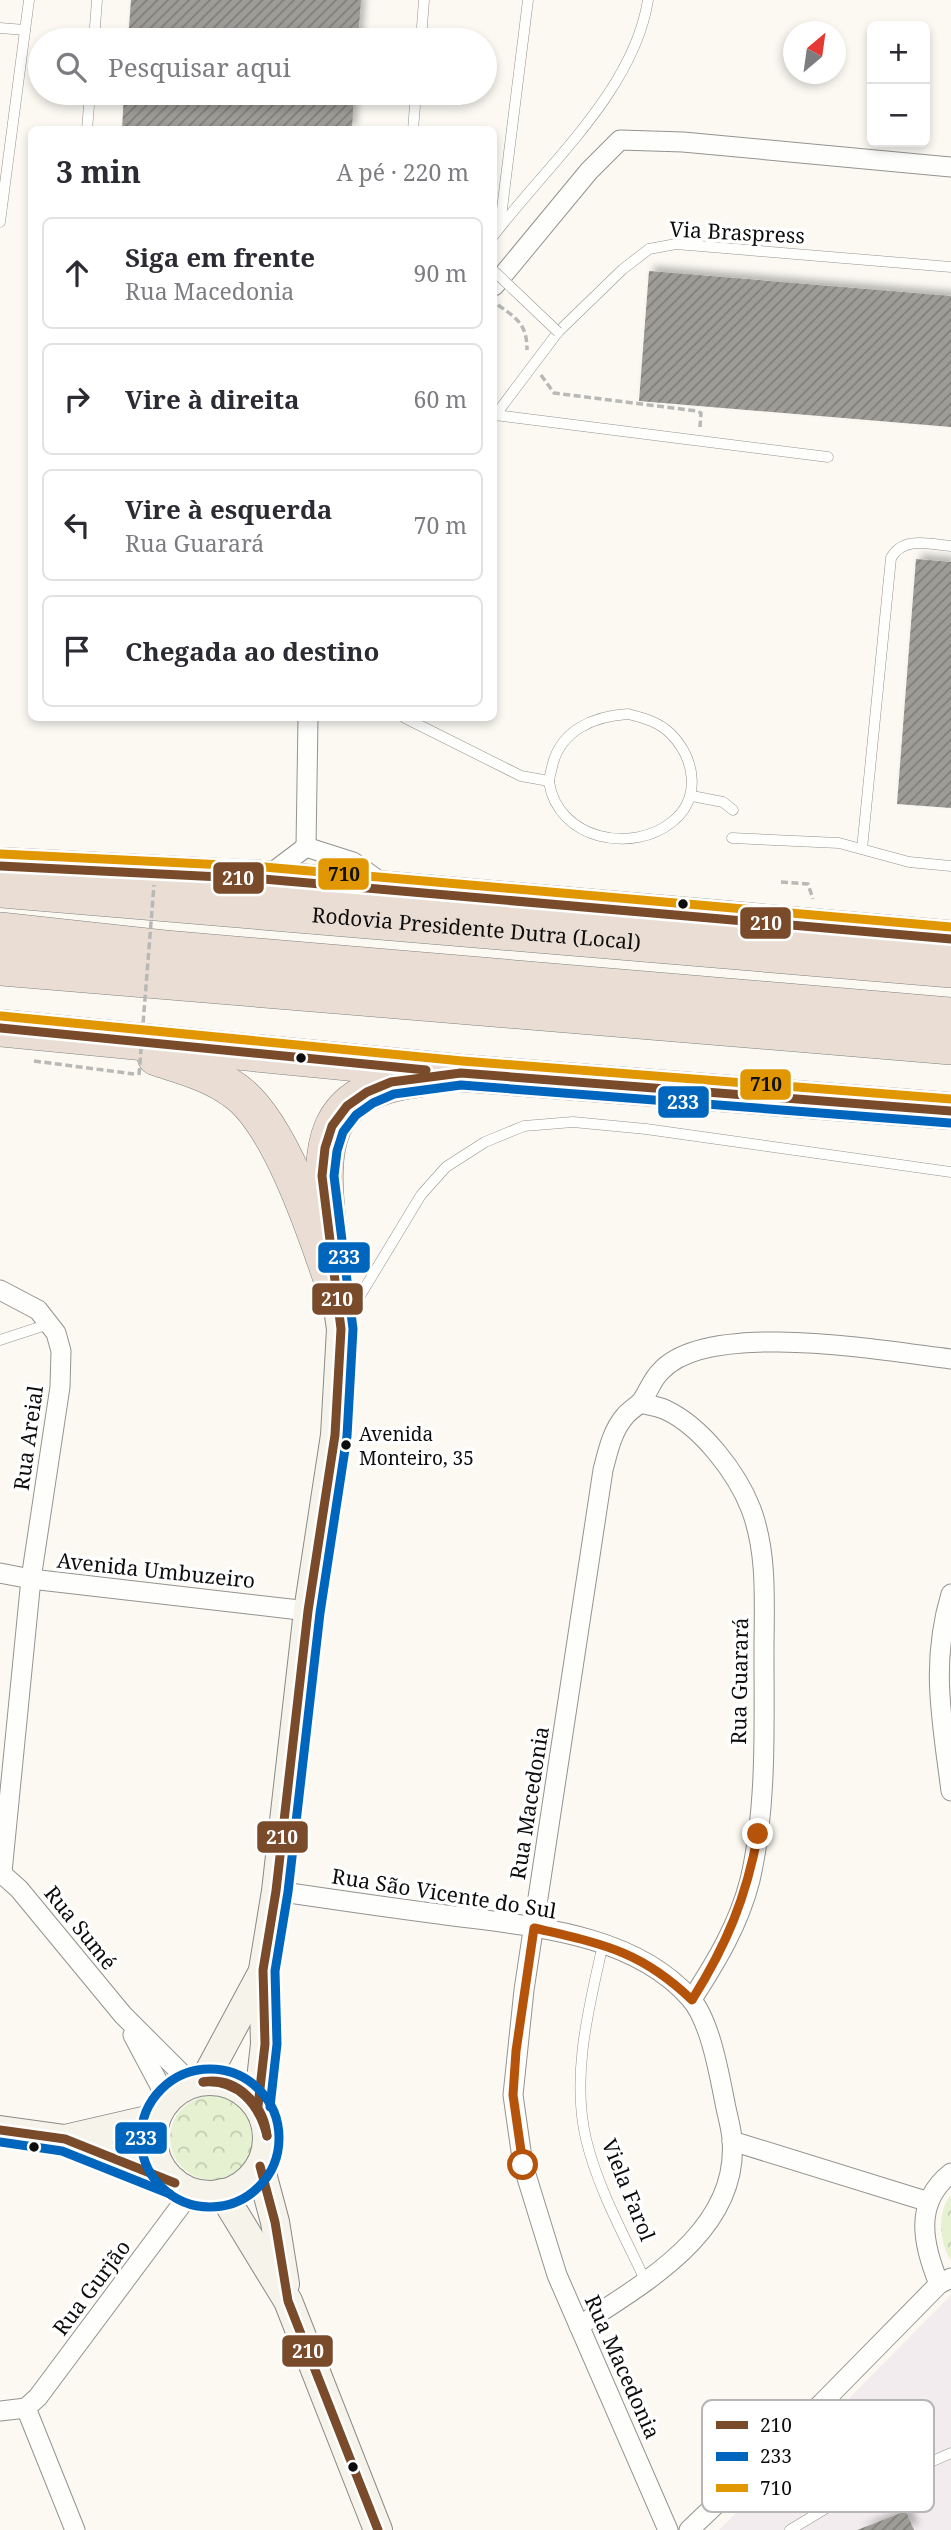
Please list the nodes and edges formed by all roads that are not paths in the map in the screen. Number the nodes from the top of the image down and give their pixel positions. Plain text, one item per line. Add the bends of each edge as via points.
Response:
1 (29, 0) edge
2 (97, 0) edge
3 (424, 0) edge
4 (528, 0) edge
5 (648, 0) edge
6 (0, 28) edge
7 (95, 28) edge
8 (422, 28) edge
9 (25, 30) junction
10 (89, 105) edge
11 (415, 105) edge
12 (88, 126) edge
13 (413, 126) edge
14 (951, 167) edge
15 (0, 222) edge
16 (497, 230) edge
17 (951, 267) edge
18 (497, 274) edge
19 (497, 282) edge
20 (558, 332) junction
21 (497, 412) edge
22 (497, 416) edge
23 (828, 457) dead end
24 (951, 546) edge
25 (309, 721) edge
26 (410, 721) edge
27 (549, 781) junction
28 (692, 796) junction
29 (733, 810) dead end
30 (732, 838) dead end
31 (306, 847) junction
32 (862, 849) junction
33 (0, 866) edge
34 (951, 866) edge
35 (263, 879) junction
36 (0, 890) edge
37 (393, 891) junction
38 (0, 931) edge
39 (951, 940) edge
40 (0, 967) edge
41 (951, 969) edge
42 (951, 1016) edge
43 (0, 1028) edge
44 (99, 1038) junction
45 (951, 1046) edge
46 (461, 1073) junction
47 (951, 1111) edge
48 (951, 1172) edge
49 (335, 1288) junction
50 (0, 1290) edge
51 (49, 1324) junction
52 (341, 1329) junction
53 (0, 1340) edge
54 (951, 1359) edge
55 (640, 1403) junction
56 (0, 1573) edge
57 (31, 1579) junction
58 (951, 1594) edge
59 (308, 1611) junction
60 (951, 1791) edge
61 (1, 1872) edge
62 (276, 1891) junction
63 (534, 1928) junction
64 (603, 1944) junction
65 (263, 1970) junction
66 (692, 2000) junction
67 (123, 2015) junction
68 (198, 2082) junction
69 (258, 2106) junction
70 (162, 2109) junction
71 (0, 2130) edge
72 (65, 2139) junction
73 (732, 2141) junction
74 (260, 2166) junction
75 (951, 2172) edge
76 (183, 2187) junction
77 (222, 2193) junction
78 (929, 2202) junction
79 (945, 2281) edge
80 (646, 2282) junction
81 (288, 2301) junction
82 (579, 2326) junction
83 (825, 2400) edge
84 (26, 2408) junction
85 (0, 2411) edge
86 (951, 2453) edge
87 (934, 2460) edge
88 (708, 2512) edge
89 (820, 2512) edge
90 (75, 2530) edge
91 (378, 2530) edge
92 (668, 2530) edge
93 (689, 2530) edge
94 (790, 2530) edge

1 - 9 lane
2 - 7 lane
3 - 8 lane
4 - 16 lane
5 - 16 lane via 645,24 621,77
6 - 9 lane
9 - 15 lane
10 - 12 lane
11 - 13 lane
14 - 19 street via 620,140
17 - 20 lane, Via Braspress via 676,244 649,249
18 - 20 lane, bridge
20 - 21 lane, Via Braspress
22 - 23 lane
24 - 32 lane via 908,543 897,548 891,558
25 - 31 street
26 - 27 lane via 521,776
27 - 28 lane via 572,822 615,841 661,831 679,816
27 - 28 lane via 554,759 583,724 605,715 628,714 651,720 677,742 692,773
28 - 29 lane via 723,802
30 - 32 lane via 839,843
31 - 35 street
31 - 37 street via 353,862
32 - 34 lane via 909,862
33 - 35 highway
35 - 37 highway
36 - 41 highway, Rodovia Presidente Dutra (Local)
37 - 39 highway
38 - 42 highway
40 - 45 highway
43 - 44 highway
44 - 46 highway
44 - 49 highway via 200,1072 236,1090 258,1113 295,1180
46 - 47 highway
46 - 49 highway via 391,1082 347,1106 332,1126 322,1177
48 - 52 lane via 646,1129 573,1122 524,1126 485,1142 446,1167 421,1195
49 - 52 street
50 - 51 street, Rua Areial via 38,1310
51 - 53 lane
51 - 57 street, Rua Areial via 61,1351 60,1387
52 - 59 street via 332,1467
54 - 55 street, Rua Macedonia via 835,1346 731,1342 693,1351 661,1370
55 - 63 street, Rua Macedonia via 617,1428 603,1470
55 - 66 street, Rua Guarará via 665,1409 690,1427 725,1464 751,1508 761,1546 764,1704 758,1834 749,1882 734,1924
56 - 57 street, Avenida Umbuzeiro
57 - 59 street, Avenida Umbuzeiro
57 - 61 street, Rua Areial
58 - 60 street via 936,1676
59 - 62 street
61 - 67 street, Rua Sumé
62 - 63 street, Rua São Vicente do Sul
62 - 65 street
63 - 64 street, Rua São Vicente do Sul
63 - 82 street, Rua Macedonia via 513,2095 523,2165 538,2221
64 - 66 street, Rua São Vicente do Sul via 664,1973
64 - 80 lane, Viela Farol via 583,2050 581,2095 586,2138 600,2185
65 - 68 street
65 - 69 street via 265,2044
66 - 73 street, Rua São Vicente do Sul via 708,2037
67 - 68 street, Rua Sumé
67 - 70 street, Rua Sumé
68 - 69 street via 234,2086
68 - 70 street
69 - 74 street via 267,2136
70 - 72 street
70 - 76 street via 153,2136 155,2153 163,2170
71 - 72 street
72 - 76 street
73 - 78 street
73 - 80 street, Rua São Vicente do Sul via 727,2180 715,2210 691,2245
74 - 77 street via 237,2188
74 - 81 street
75 - 78 street
76 - 77 street
76 - 84 street, Rua Gurjão
77 - 81 street
78 - 79 street via 923,2220 925,2251
79 - 83 street
80 - 82 street, Rua São Vicente do Sul
81 - 91 street
82 - 92 street, Rua Macedonia
84 - 85 street
84 - 90 street
86 - 87 lane
88 - 93 street
89 - 94 lane

